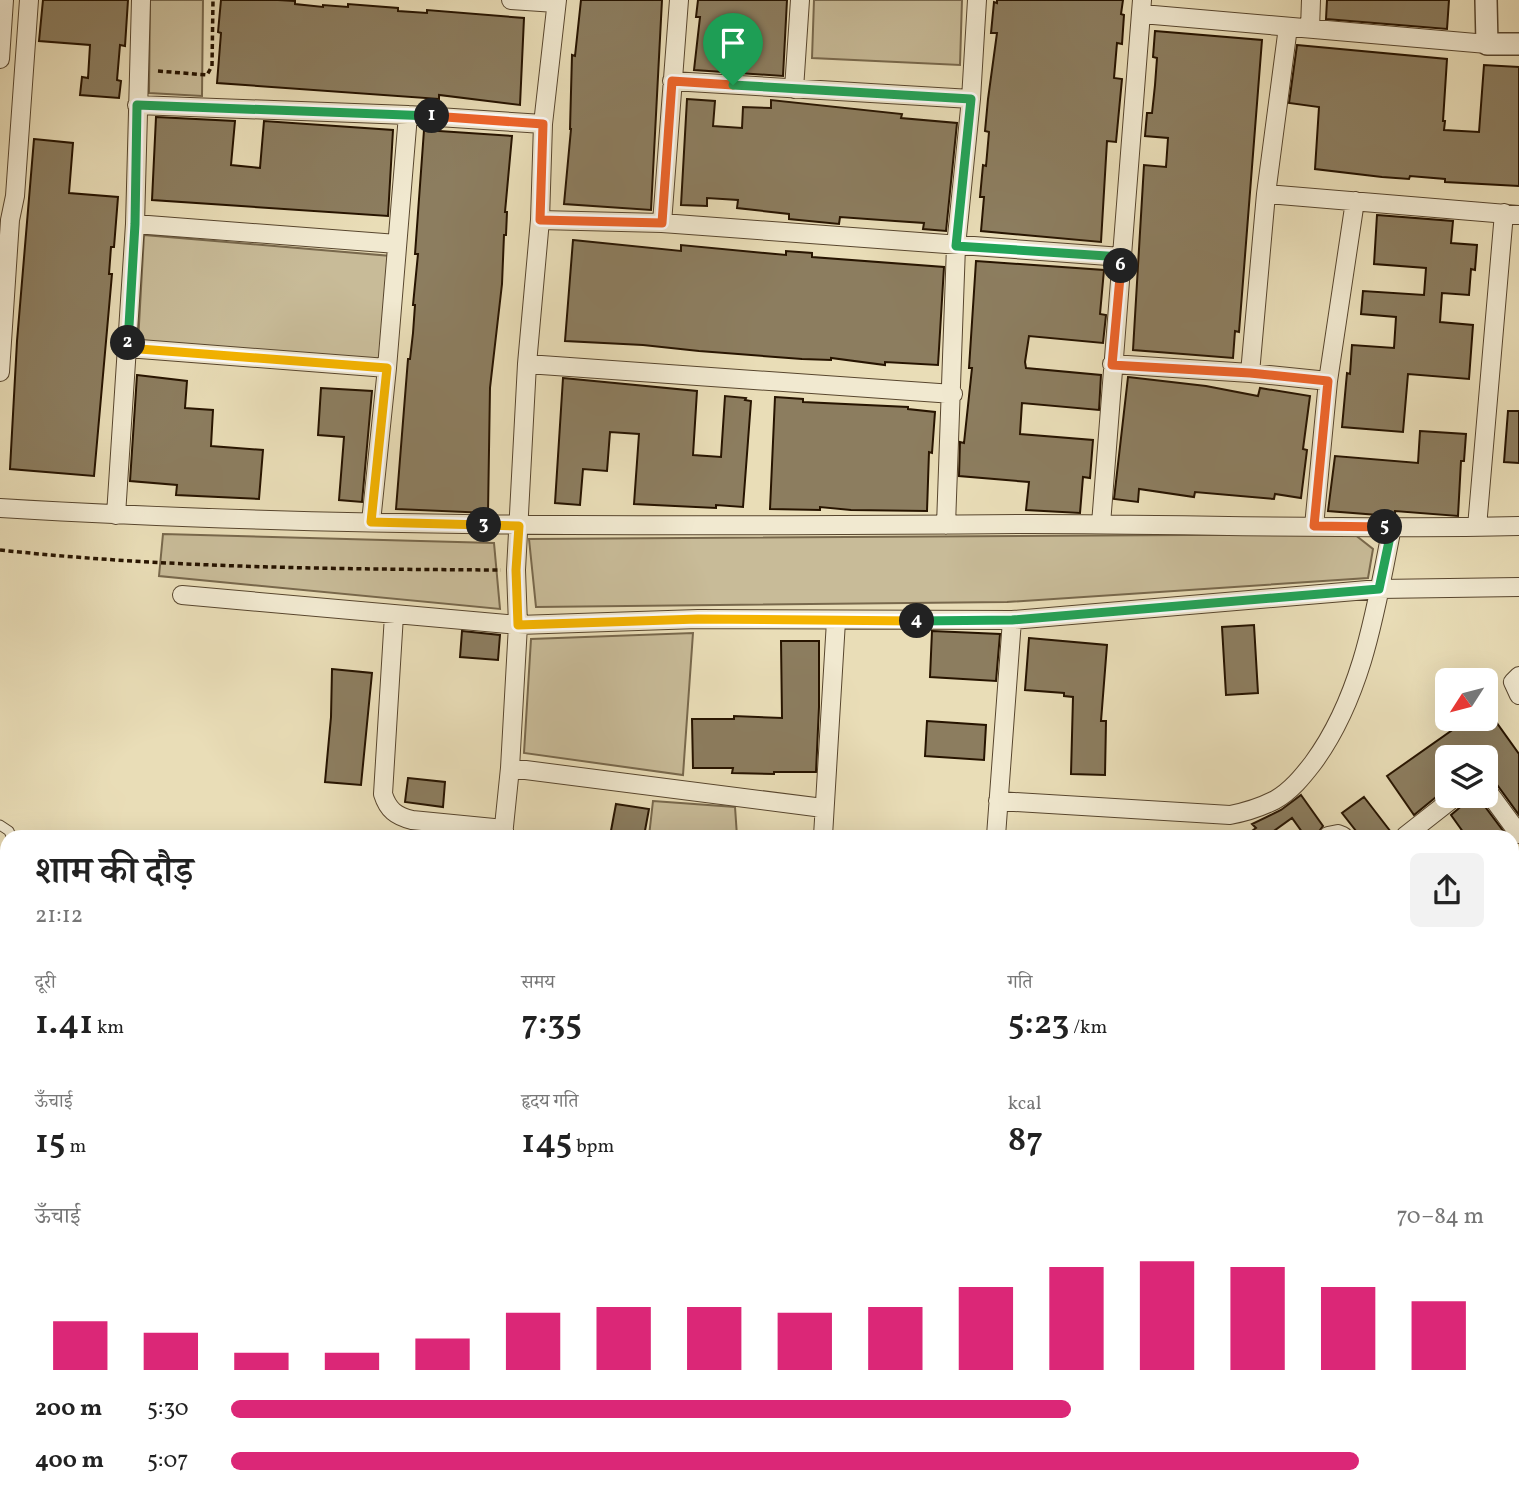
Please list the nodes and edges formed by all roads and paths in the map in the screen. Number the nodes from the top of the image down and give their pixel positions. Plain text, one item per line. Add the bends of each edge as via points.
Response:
1 (4, 0) edge
2 (29, 0) edge
3 (141, 0) edge
4 (213, 0) edge
5 (511, 0) edge
6 (679, 0) edge
7 (800, 0) edge
8 (977, 0) edge
9 (1311, 0) edge
10 (1486, 0) edge
11 (556, 2) edge
12 (1142, 7) edge
13 (1288, 27) junction
14 (1310, 29) junction
15 (1487, 44) junction
16 (1519, 44) edge
17 (0, 59) edge
18 (153, 63) dead end
19 (672, 81) junction
20 (794, 89) junction
21 (971, 99) junction
22 (137, 105) junction
23 (408, 115) junction
24 (543, 124) junction
25 (1266, 194) junction
26 (7, 195) edge
27 (1355, 201) junction
28 (1511, 214) edge
29 (540, 220) junction
30 (5, 223) edge
31 (662, 223) junction
32 (135, 224) junction
33 (397, 244) junction
34 (956, 246) junction
35 (1122, 257) junction
36 (127, 348) junction
37 (527, 364) junction
38 (1112, 365) junction
39 (387, 368) junction
40 (0, 372) edge
41 (1250, 373) junction
42 (1328, 381) junction
43 (953, 394) junction
44 (0, 508) edge
45 (116, 515) junction
46 (371, 522) junction
47 (1101, 524) junction
48 (946, 525) junction
49 (519, 526) junction
50 (1314, 526) junction
51 (1519, 526) edge
52 (1392, 527) junction
53 (1477, 527) junction
54 (0, 550) edge
55 (516, 570) junction
56 (1519, 587) edge
57 (1379, 589) junction
58 (182, 595) dead end
59 (394, 615) junction
60 (1012, 620) junction
61 (836, 621) junction
62 (518, 625) junction
63 (1519, 676) edge
64 (1519, 695) edge
65 (510, 768) junction
66 (999, 801) junction
67 (1498, 805) edge
68 (823, 808) junction
69 (1441, 808) edge
70 (411, 828) edge
71 (448, 830) edge
72 (503, 830) edge
73 (823, 830) edge
74 (997, 830) edge
75 (1413, 830) edge
76 (1516, 830) edge

1 - 17 street
2 - 26 street
3 - 22 street
4 - 18 path via 212,66 207,75 159,73
5 - 11 street
6 - 19 street
7 - 20 street
8 - 21 street
9 - 14 street
10 - 15 street
11 - 24 street
12 - 13 street
12 - 35 street
13 - 14 street
13 - 25 street
14 - 15 street
15 - 16 street
19 - 20 street
19 - 31 street
20 - 21 street
21 - 34 street
22 - 23 street
22 - 32 street
23 - 24 street
23 - 33 street
24 - 29 street
25 - 27 street
25 - 41 street
26 - 30 street
27 - 28 street
27 - 42 street
28 - 53 street
29 - 31 street
29 - 37 street
30 - 40 street
31 - 34 street
32 - 33 street
32 - 36 street
33 - 39 street
34 - 35 street
34 - 43 street
35 - 38 street
36 - 39 street
36 - 45 street
37 - 43 street
37 - 49 street
38 - 41 street
38 - 47 street
39 - 46 street
41 - 42 street
42 - 50 street
43 - 48 street
44 - 45 street
45 - 46 street
46 - 49 street
47 - 48 street
47 - 50 street
48 - 49 street
49 - 55 street
50 - 52 street
51 - 53 street
52 - 53 street
52 - 57 street
54 - 55 path via 90,560 263,568
55 - 62 street
56 - 57 street
57 - 60 street
57 - 66 street via 1356,681 1338,722 1301,779 1278,799 1230,815
58 - 59 street
59 - 62 street
59 - 70 street via 383,794 387,806
60 - 61 street
60 - 66 street
61 - 62 street via 698,619
61 - 68 street
62 - 65 street
63 - 64 street via 1513,682
65 - 68 street
65 - 72 street
66 - 74 street
67 - 76 street
68 - 73 street
69 - 75 street
70 - 71 street

